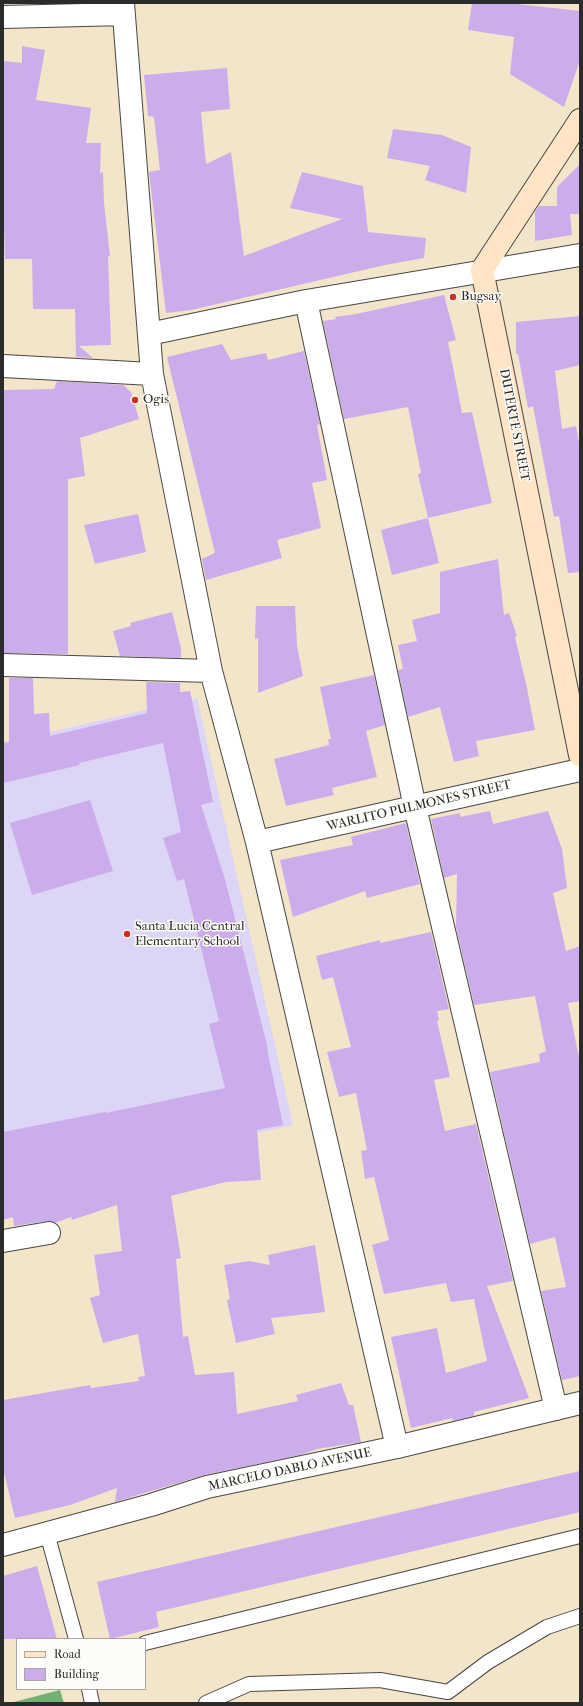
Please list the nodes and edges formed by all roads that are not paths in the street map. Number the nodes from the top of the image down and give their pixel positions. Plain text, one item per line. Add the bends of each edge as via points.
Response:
1 (123, 8) edge
2 (3, 17) edge
3 (580, 120) edge
4 (580, 255) edge
5 (482, 270) junction
6 (306, 301) junction
7 (149, 334) junction
8 (3, 366) edge
9 (152, 374) junction
10 (3, 664) edge
11 (211, 671) junction
12 (580, 755) edge
13 (580, 770) edge
14 (415, 807) junction
15 (257, 842) junction
16 (49, 1233) dead end
17 (3, 1241) edge
18 (580, 1403) edge
19 (556, 1409) junction
20 (397, 1447) junction
21 (47, 1533) junction
22 (580, 1536) edge
23 (3, 1545) edge
24 (580, 1616) edge
25 (76, 1638) edge
26 (146, 1644) edge
27 (89, 1690) edge
28 (92, 1703) edge
29 (206, 1703) edge

1 - 2 street
1 - 7 street
3 - 5 main road
4 - 5 street
5 - 6 street
5 - 12 main road, DUTERTE STREET
6 - 7 street
6 - 14 street
7 - 9 street
8 - 9 street
9 - 11 street
10 - 11 street
11 - 15 street
13 - 14 street, WARLITO PULMONES STREET
14 - 15 street, WARLITO PULMONES STREET
14 - 19 street
15 - 20 street
16 - 17 street
18 - 19 street, MARCELO DABLO AVENUE
19 - 20 street, MARCELO DABLO AVENUE
20 - 21 street, MARCELO DABLO AVENUE via 207,1488
21 - 23 street, MARCELO DABLO AVENUE
21 - 25 lane
22 - 26 lane
24 - 29 lane via 547,1627 488,1662 448,1692 380,1680 249,1684
27 - 28 lane

